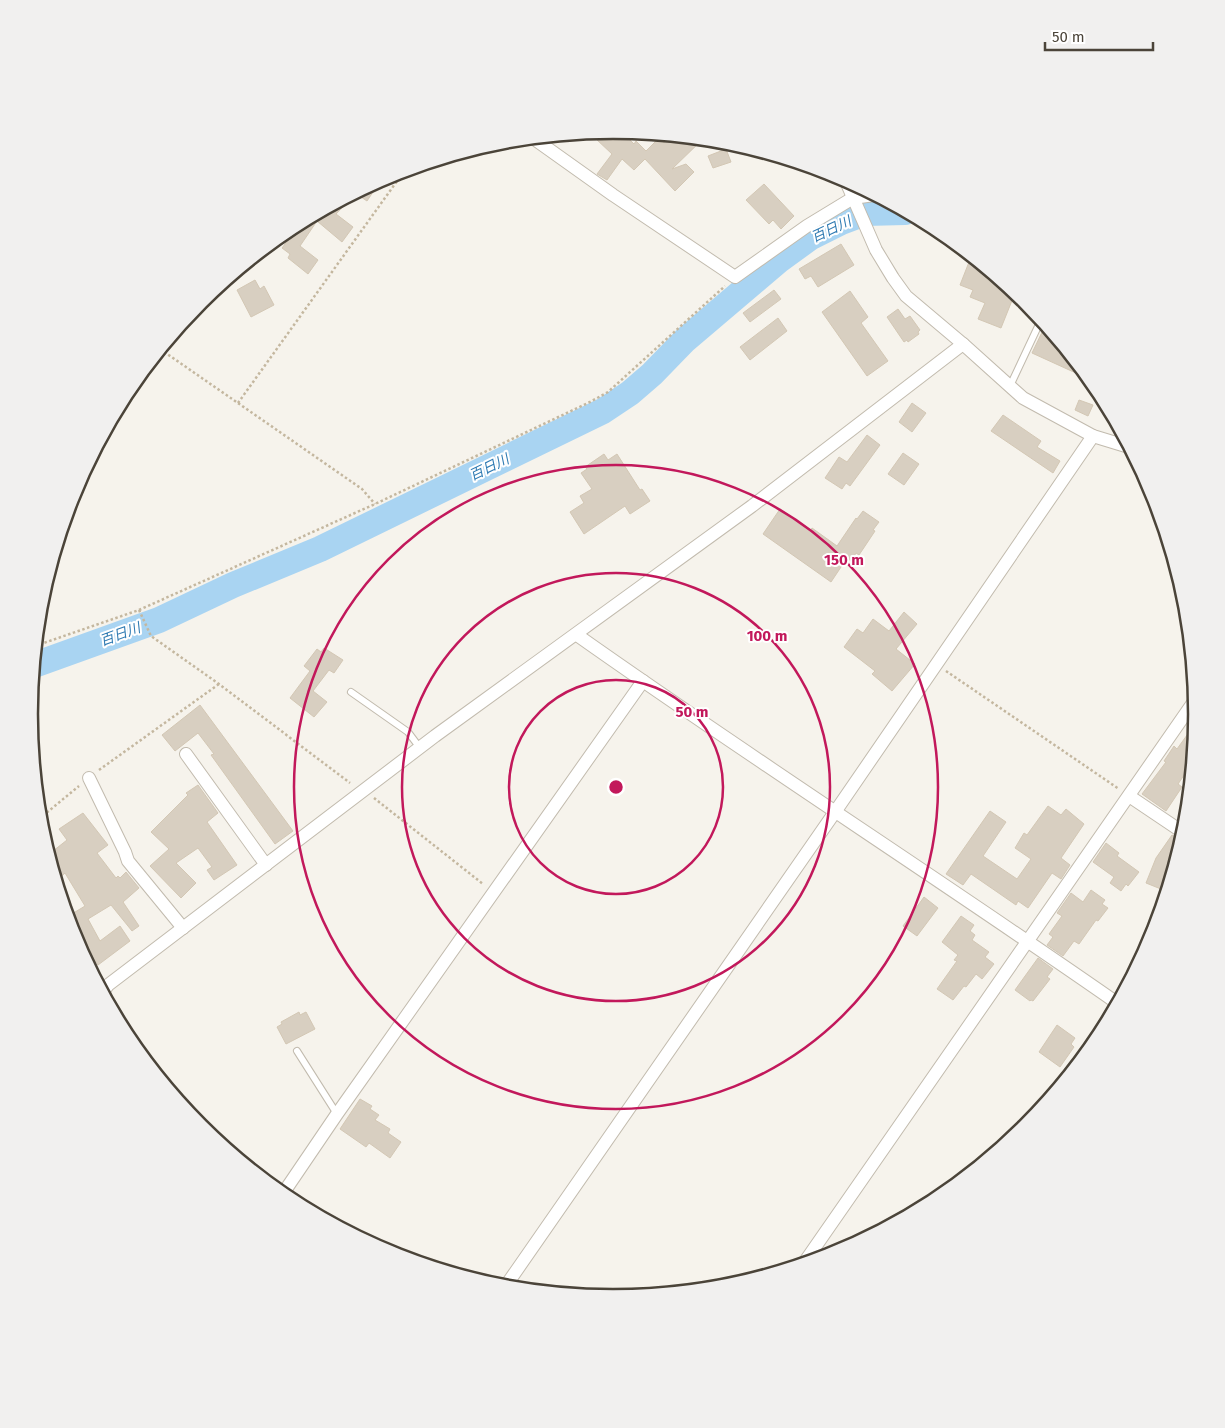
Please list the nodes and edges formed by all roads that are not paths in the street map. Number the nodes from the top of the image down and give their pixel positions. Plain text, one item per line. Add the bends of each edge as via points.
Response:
1 (541, 144) edge
2 (850, 191) edge
3 (866, 198) edge
4 (855, 201) junction
5 (1038, 327) edge
6 (964, 344) junction
7 (1010, 386) junction
8 (1094, 436) junction
9 (1119, 444) edge
10 (577, 634) junction
11 (643, 681) junction
12 (352, 692) dead end
13 (1188, 710) edge
14 (420, 748) junction
15 (186, 754) dead end
16 (89, 778) road end
17 (1129, 796) junction
18 (835, 812) junction
19 (1176, 827) edge
20 (266, 865) junction
21 (183, 928) junction
22 (1028, 941) junction
23 (107, 986) edge
24 (1111, 999) edge
25 (297, 1051) dead end
26 (336, 1114) junction
27 (286, 1187) edge
28 (811, 1253) edge
29 (510, 1280) edge

1 - 4 street via 735,277 807,226
2 - 4 street
3 - 4 street
4 - 6 street via 867,232 906,296
5 - 7 lane
6 - 7 street
6 - 10 street via 752,506
7 - 8 street via 1023,398
8 - 9 street
8 - 18 street
10 - 11 street
10 - 14 street
11 - 18 street
11 - 26 street
12 - 14 lane via 408,732
13 - 17 street
14 - 20 street
15 - 20 street
16 - 21 street via 128,861
17 - 19 street
17 - 22 street
18 - 22 street
18 - 29 street
20 - 21 street
21 - 23 street
22 - 24 street
22 - 28 street
25 - 26 lane
26 - 27 street

